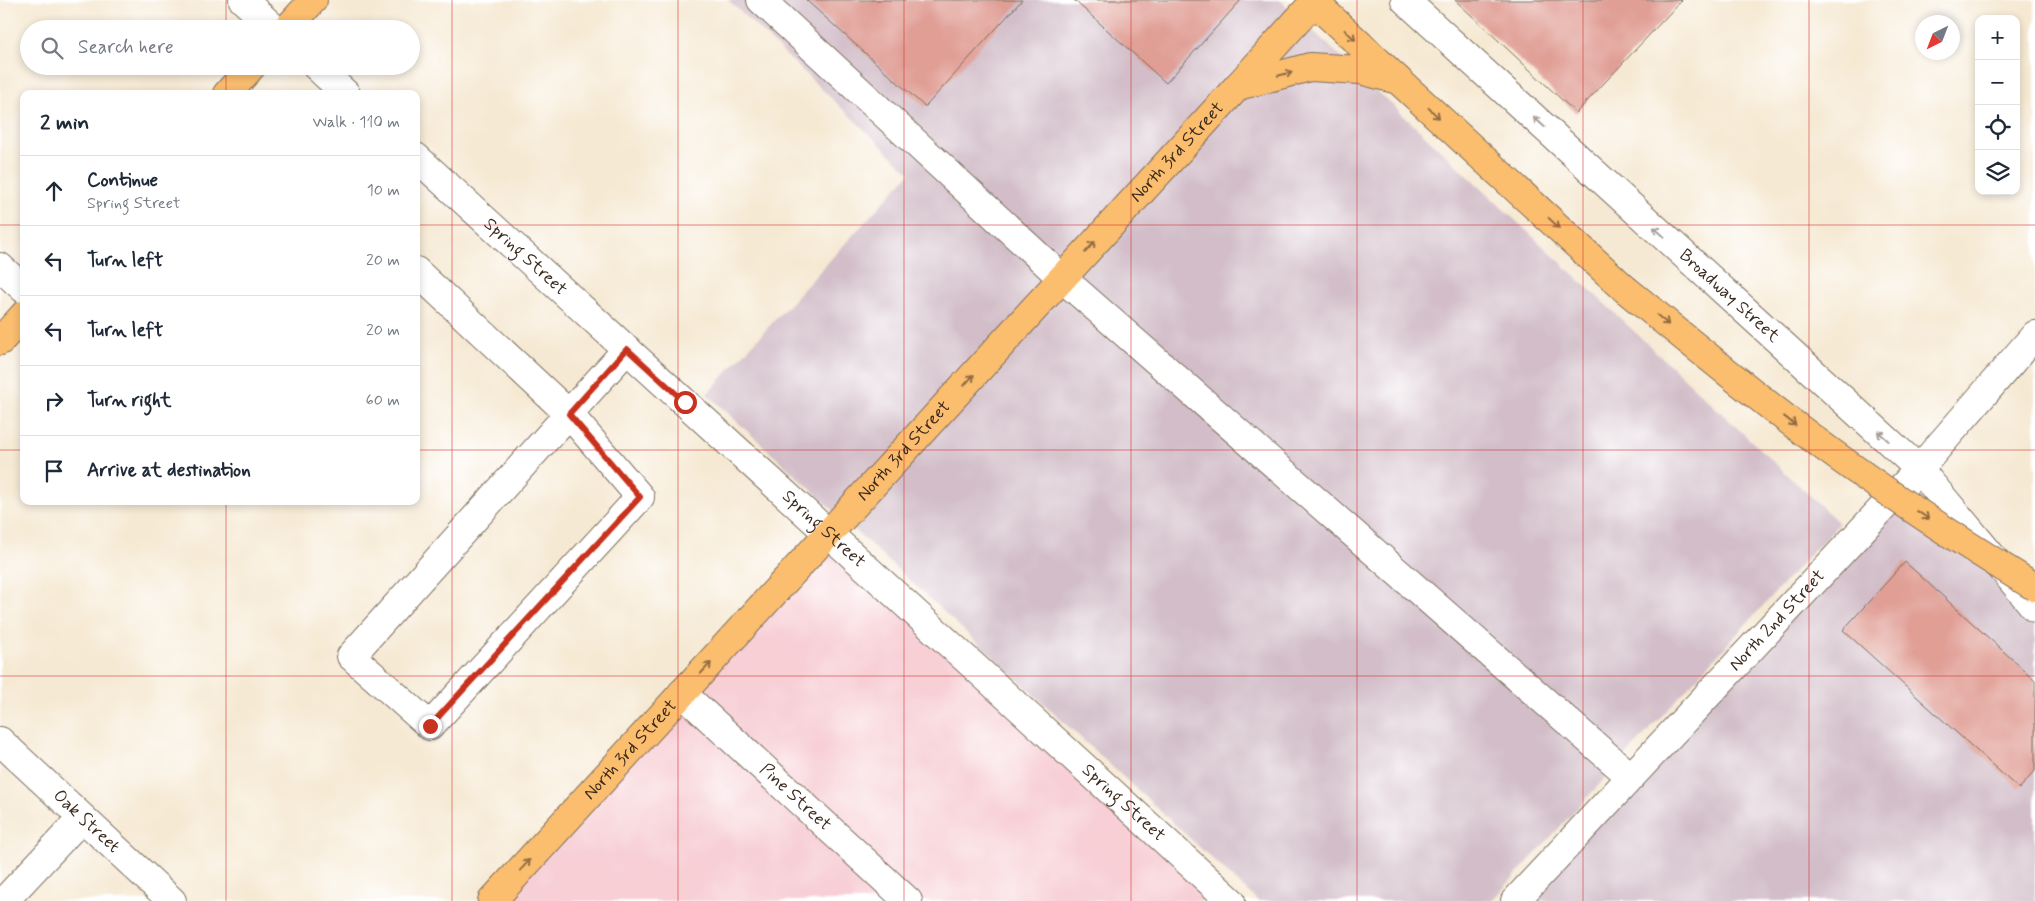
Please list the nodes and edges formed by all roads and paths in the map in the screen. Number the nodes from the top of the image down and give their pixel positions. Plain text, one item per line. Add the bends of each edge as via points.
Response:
1 (243, 0) edge
2 (313, 0) edge
3 (761, 0) edge
4 (1405, 0) edge
5 (1314, 1) edge
6 (265, 20) edge
7 (295, 20) edge
8 (244, 75) edge
9 (326, 75) edge
10 (1398, 80) junction
11 (1238, 86) junction
12 (231, 90) edge
13 (342, 90) edge
14 (420, 161) edge
15 (0, 267) edge
16 (420, 276) edge
17 (1062, 278) junction
18 (20, 285) edge
19 (20, 319) edge
20 (2035, 335) edge
21 (0, 341) edge
22 (627, 349) junction
23 (569, 414) junction
24 (1919, 469) junction
25 (829, 533) junction
26 (2035, 587) edge
27 (2035, 608) edge
28 (682, 693) junction
29 (0, 741) edge
30 (1631, 777) junction
31 (82, 818) junction
32 (4, 901) edge
33 (172, 901) edge
34 (492, 901) edge
35 (908, 901) edge
36 (1231, 901) edge
37 (1515, 901) edge

1 - 6 street
2 - 7 main road
3 - 17 street
24 -> 4 street, Broadway Street
5 -> 10 main road
5 - 11 main road, North 3rd Street
8 - 12 main road
9 - 13 street
11 -> 10 main road via 1310,68 1360,70
10 -> 26 main road, bridge via 1625,289 1712,361 1801,430 1900,500
17 -> 11 main road, North 3rd Street
14 - 22 street, Spring Street
15 - 18 street
16 - 23 street
25 -> 17 main road, North 3rd Street
17 - 30 street
19 - 21 main road
20 - 24 street, North 2nd Street
22 - 23 street
22 - 25 street, Spring Street
23 - 23 street via 351,656 430,726 640,497
24 - 27 street, Broadway Street
24 - 30 street, North 2nd Street
28 -> 25 main road, North 3rd Street
25 - 36 street, Spring Street
34 -> 28 main road, North 3rd Street
28 - 35 street, Pine Street
29 - 31 street, Oak Street
30 - 37 street, North 2nd Street
31 - 32 street
31 - 33 street, Oak Street

